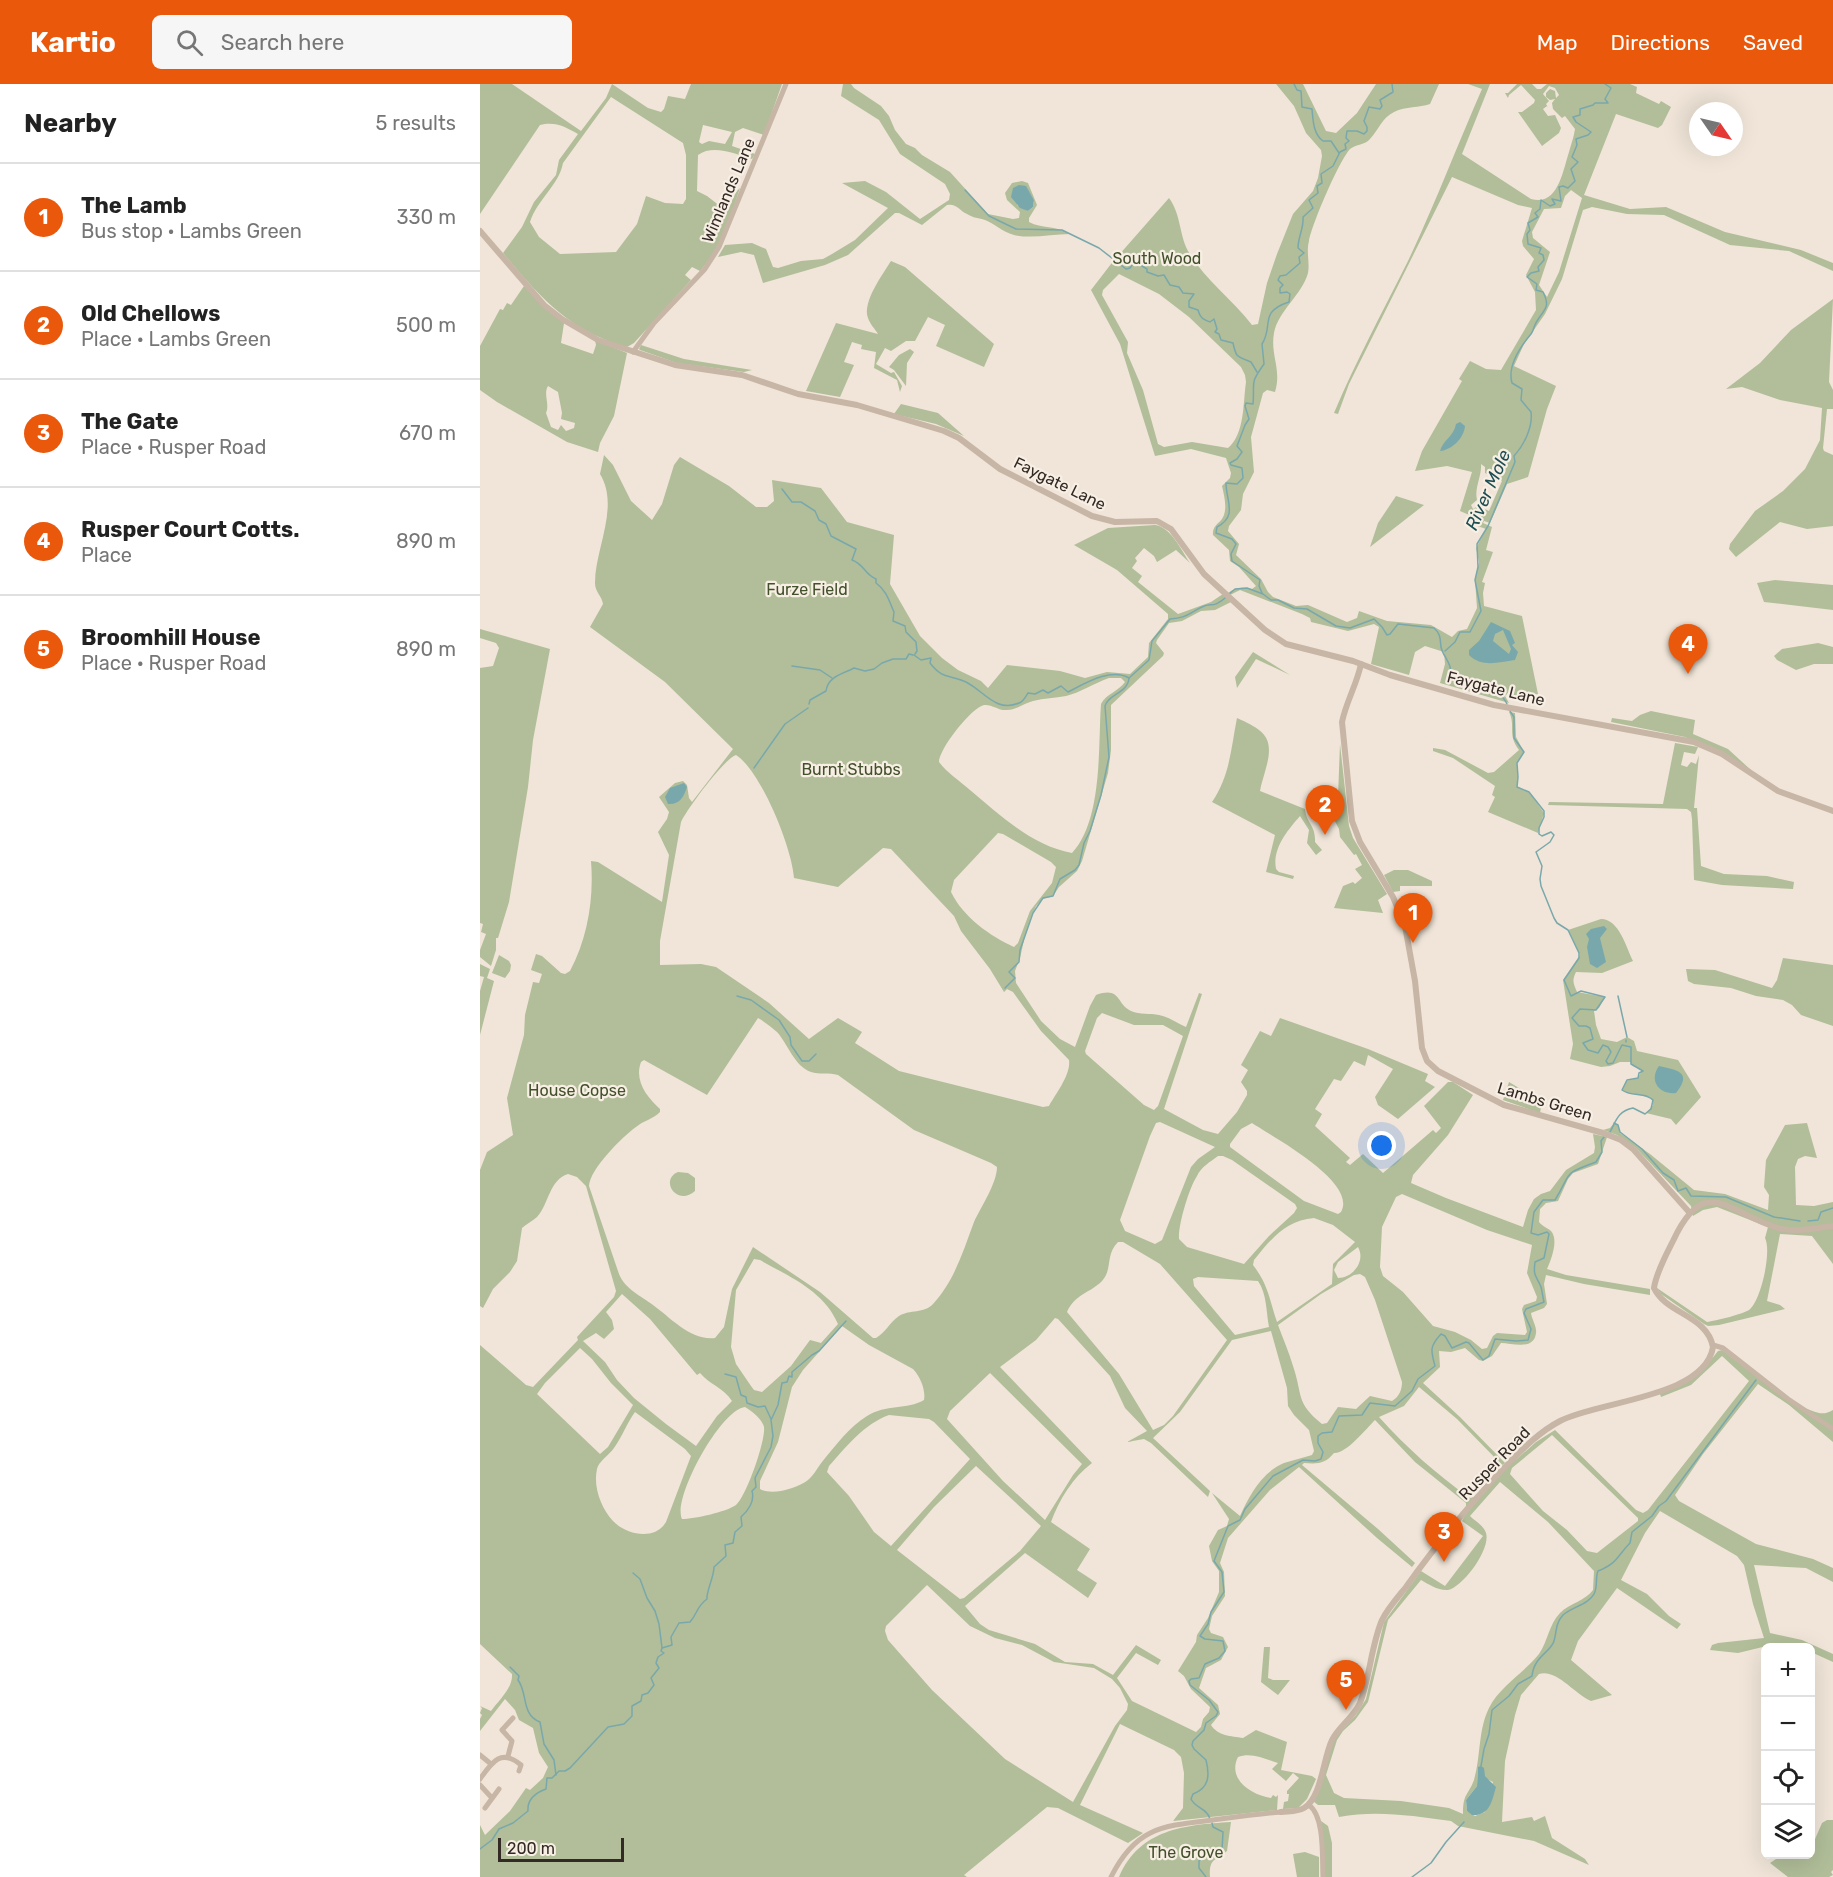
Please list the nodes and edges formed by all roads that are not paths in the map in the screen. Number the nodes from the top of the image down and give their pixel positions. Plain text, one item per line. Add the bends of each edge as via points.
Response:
1 (786, 84) edge
2 (480, 231) edge
3 (633, 352) junction
4 (1361, 664) junction
5 (1833, 811) edge
6 (1689, 1212) junction
7 (1833, 1226) edge
8 (1713, 1345) junction
9 (1833, 1429) edge
10 (513, 1718) dead end
11 (480, 1755) edge
12 (508, 1756) junction
13 (491, 1764) junction
14 (519, 1771) dead end
15 (480, 1779) edge
16 (480, 1785) edge
17 (499, 1789) dead end
18 (492, 1798) junction
19 (1309, 1804) junction
20 (485, 1808) dead end
21 (1281, 1812) joint
22 (1111, 1877) edge
23 (1323, 1877) edge

1 - 3 street, Wimlands Lane via 719,247 705,269 654,323
2 - 3 street, Faygate Lane via 548,308 592,337
3 - 4 street, Faygate Lane via 679,366 742,375 798,394 856,405 948,433 1000,469 1092,516 1115,522 1163,523 1201,571 1265,630 1282,642
4 - 5 street, Faygate Lane via 1508,707 1697,744 1722,754 1778,791
4 - 6 street, Lambs Green via 1342,722 1350,813 1360,842 1405,926 1427,1061 1438,1071 1504,1105 1624,1142
6 - 7 street via 1703,1204 1719,1203 1783,1229
6 - 8 street via 1654,1288 1660,1298 1703,1328
8 - 9 street via 1723,1348
8 - 19 street, Rusper Road via 1708,1360 1687,1380 1658,1393 1572,1416 1551,1427 1507,1466 1447,1531 1384,1618 1360,1703 1332,1740
10 - 12 street via 500,1732 512,1741
11 - 13 street
12 - 13 street
12 - 14 street via 521,1765
13 - 15 street
16 - 18 street
17 - 18 street
18 - 20 street
19 - 21 street
19 - 23 street via 1320,1827
21 - 22 street via 1171,1824 1153,1831 1127,1851

